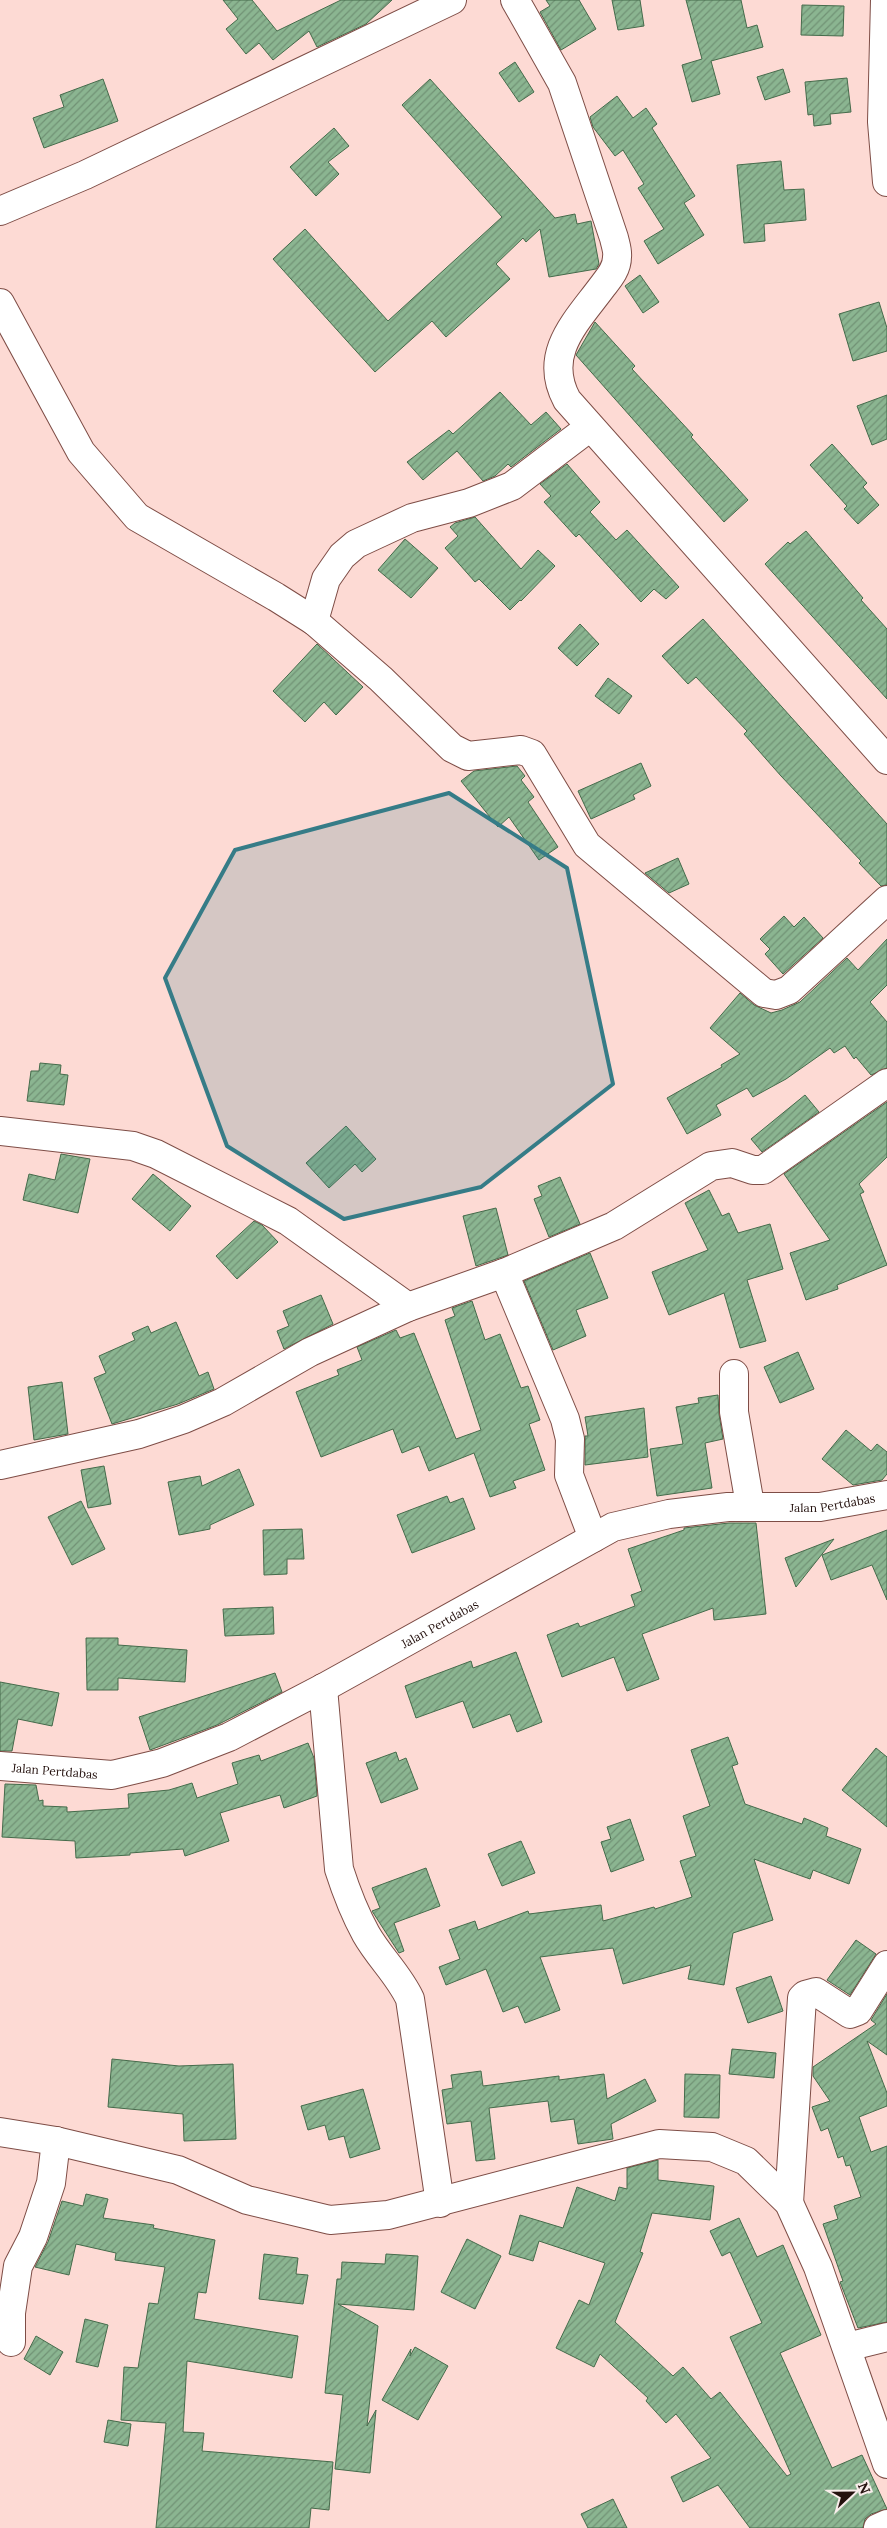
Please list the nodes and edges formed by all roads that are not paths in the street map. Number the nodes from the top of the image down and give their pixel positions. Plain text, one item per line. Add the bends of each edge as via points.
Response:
1 (452, 0) edge
2 (515, 0) edge
3 (885, 0) edge
4 (887, 182) edge
5 (0, 212) edge
6 (0, 303) edge
7 (590, 427) junction
8 (314, 621) junction
9 (887, 760) edge
10 (887, 900) edge
11 (887, 1083) edge
12 (0, 1131) edge
13 (504, 1273) junction
14 (408, 1307) junction
15 (734, 1374) dead end
16 (0, 1465) edge
17 (887, 1495) edge
18 (750, 1505) junction
19 (593, 1538) junction
20 (323, 1688) junction
21 (0, 1766) edge
22 (887, 1965) edge
23 (0, 2132) edge
24 (56, 2141) junction
25 (440, 2202) junction
26 (789, 2203) junction
27 (887, 2337) edge
28 (11, 2342) dead end
29 (847, 2347) junction
30 (887, 2464) edge
31 (887, 2524) edge
32 (878, 2528) edge

1 - 5 street via 129,155
2 - 7 street via 562,84 618,257 614,270 566,335 560,351 559,386
3 - 4 street via 882,122
6 - 8 street via 81,452 137,517
7 - 8 street via 512,486 470,503 412,518 356,544 342,556 326,579
7 - 9 street
8 - 10 street via 381,679 452,748 468,756 521,750 532,754 587,846 764,993 776,995 789,990
11 - 13 street via 763,1170 732,1163 711,1166 614,1226
12 - 14 street via 133,1146 156,1154 288,1221
13 - 14 street
13 - 19 street via 565,1419 570,1439 569,1475
14 - 16 street via 310,1352 223,1402 184,1418 139,1434
15 - 18 street via 734,1412
17 - 18 street, Jalan Pertdabas via 820,1507
18 - 19 street, Jalan Pertdabas via 669,1514 613,1527
19 - 20 street, Jalan Pertdabas
20 - 21 street, Jalan Pertdabas via 229,1737 162,1763 129,1771 112,1775
20 - 25 street via 339,1869 366,1934 410,1999
22 - 26 street via 858,2011 850,2014 816,1992 802,1998
23 - 24 street
24 - 25 street via 178,2170 247,2200 330,2220 388,2215
24 - 28 street via 51,2183 33,2237 18,2266 11,2313
25 - 26 street via 659,2144 712,2147 746,2161
26 - 29 street via 818,2268
27 - 29 street
29 - 30 street
31 - 32 street

